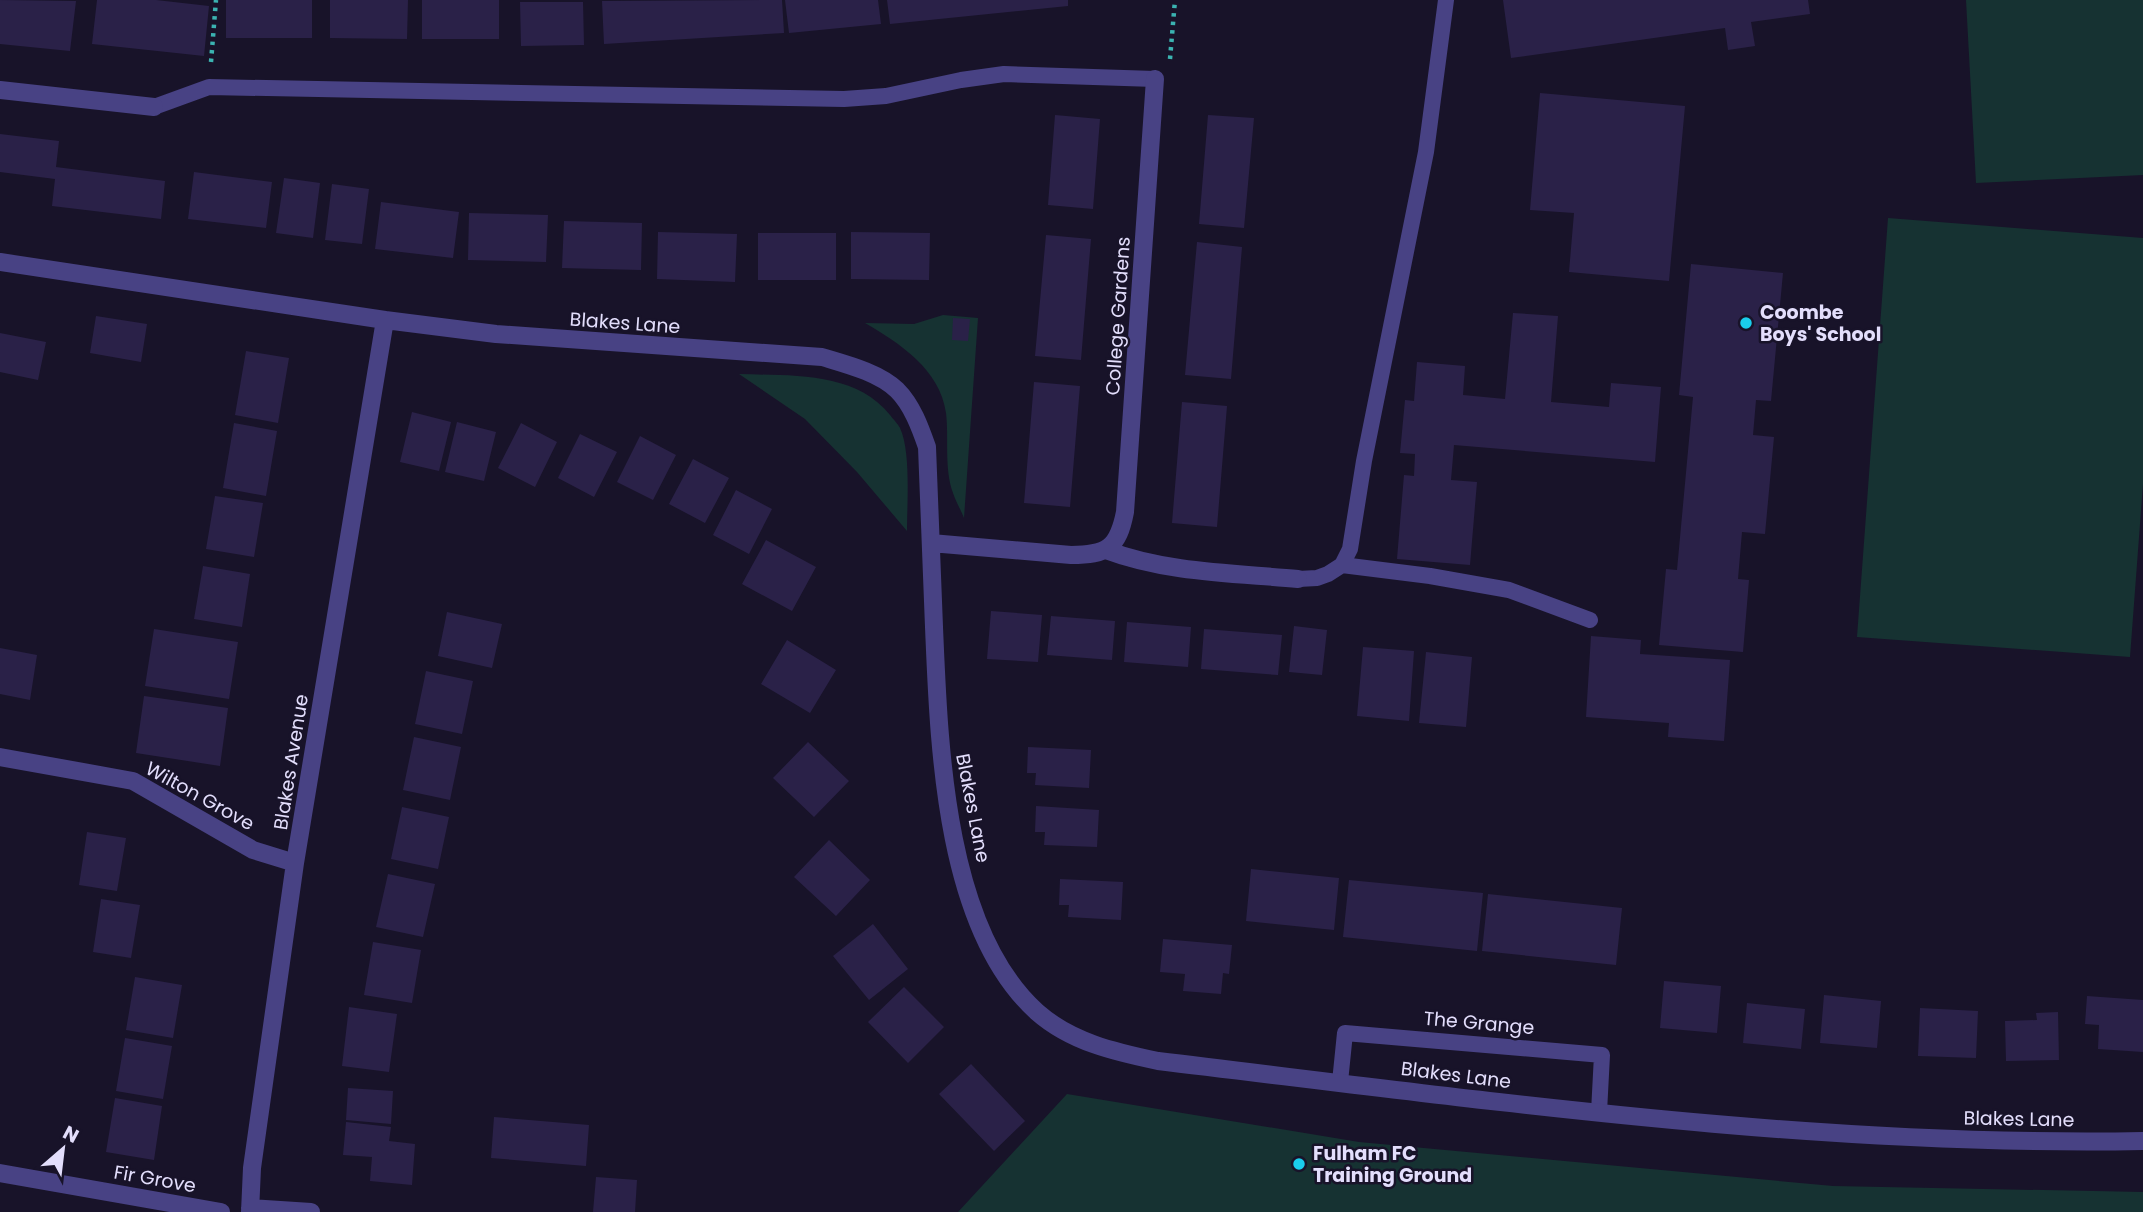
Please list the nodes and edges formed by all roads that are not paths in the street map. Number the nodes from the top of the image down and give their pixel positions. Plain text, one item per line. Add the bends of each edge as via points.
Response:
1 (1446, 0) edge
2 (1155, 79) joint
3 (0, 90) edge
4 (154, 107) joint
5 (0, 262) edge
6 (385, 320) junction
7 (931, 543) junction
8 (1106, 550) junction
9 (1342, 565) junction
10 (1298, 579) joint
11 (1590, 620) dead end
12 (0, 757) edge
13 (295, 863) junction
14 (1340, 1082) junction
15 (1599, 1112) junction
16 (2143, 1141) edge
17 (0, 1173) edge
18 (250, 1210) edge
19 (221, 1212) edge
20 (311, 1212) edge

1 - 9 lane via 1426,152 1350,549
2 - 4 lane via 1004,75 844,99 209,87
2 - 8 street, College Gardens via 1125,512 1122,531
3 - 4 street
5 - 6 street, Blakes Lane
6 - 7 street, Blakes Lane via 548,339 822,357 861,368 896,390 917,418 928,447
6 - 13 street, Blakes Avenue
7 - 8 street via 1071,555
7 - 14 street, Blakes Lane via 946,796 969,895 1007,979 1038,1013 1076,1037 1113,1052
8 - 10 street via 1161,566
9 - 10 lane via 1317,578
9 - 11 lane via 1509,590
12 - 13 street, Wilton Grove via 133,781 253,850
13 - 18 street, Blakes Avenue
14 - 15 street, Blakes Lane
14 - 15 lane, The Grange via 1345,1032 1602,1055
15 - 16 street, Blakes Lane via 1909,1138
17 - 19 street, Fir Grove
18 - 20 street

